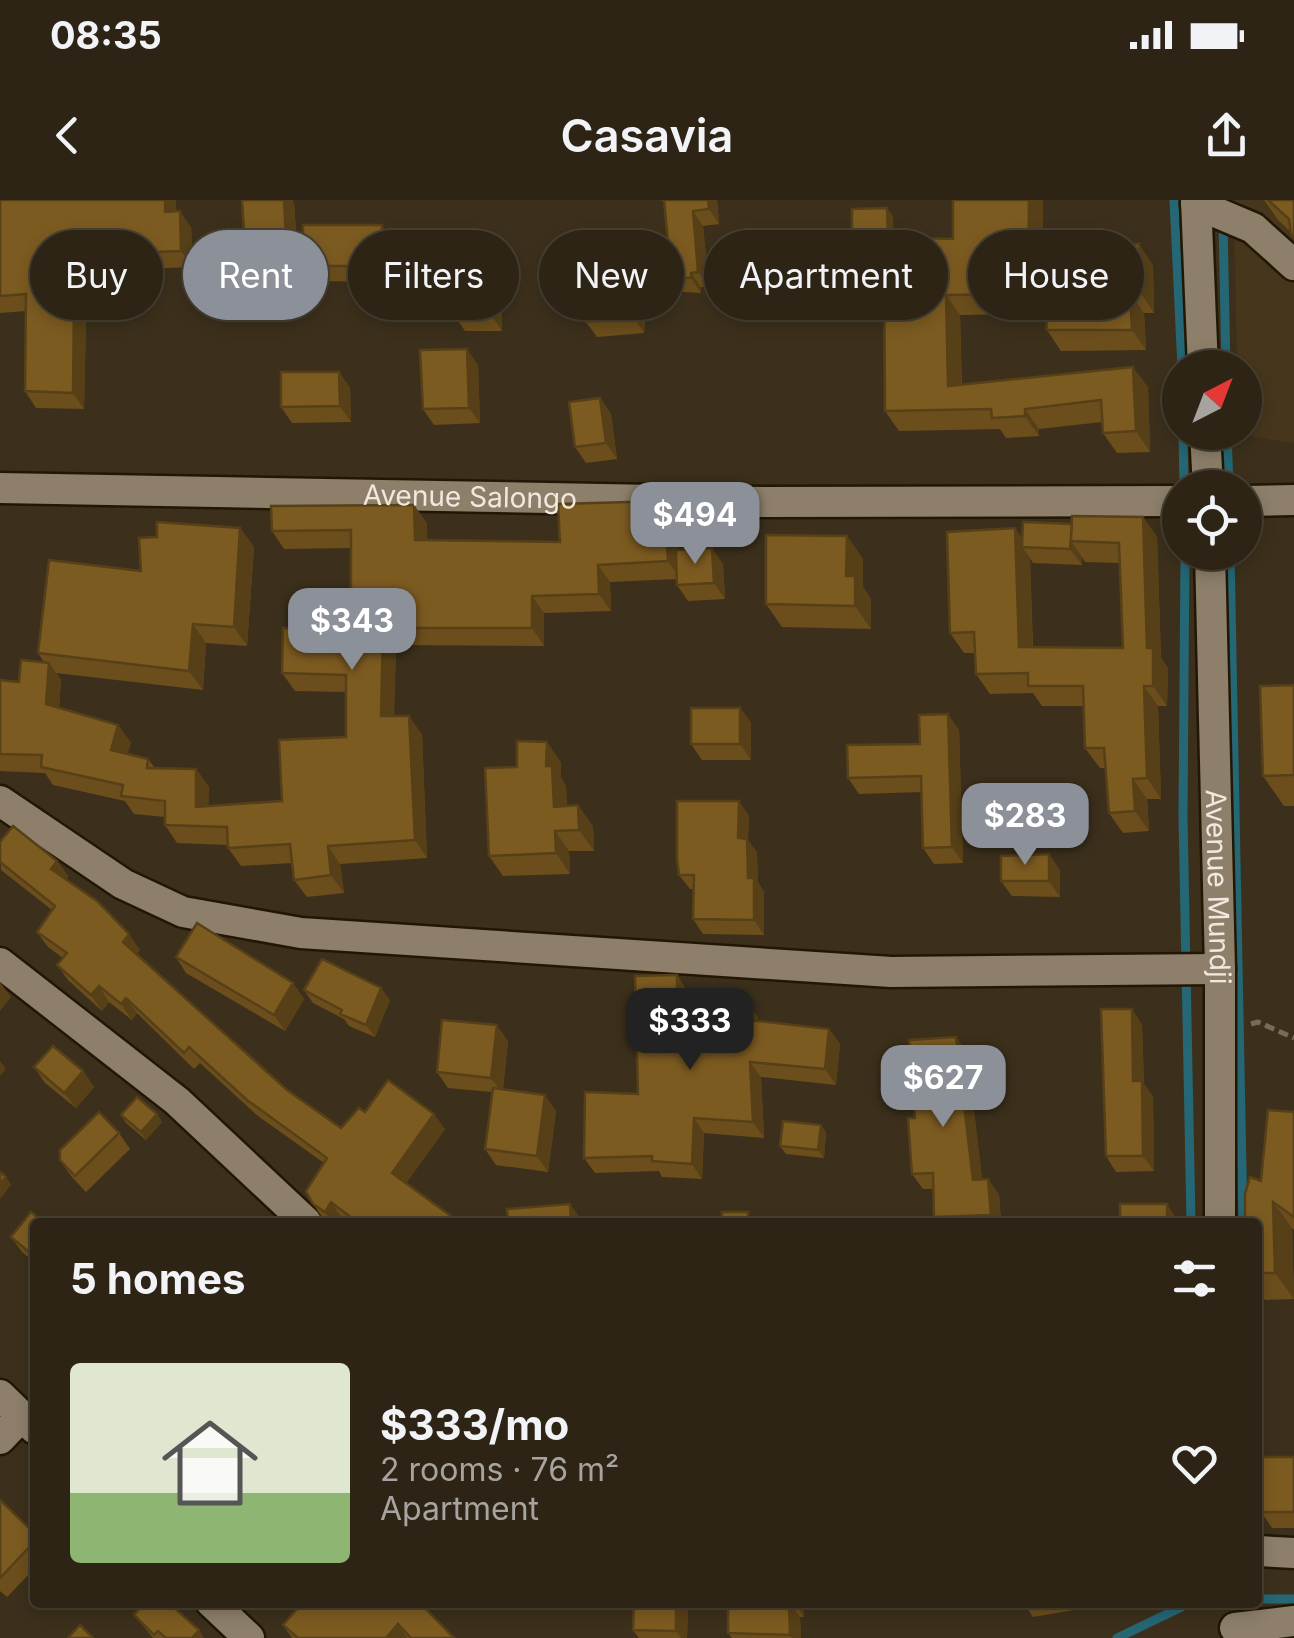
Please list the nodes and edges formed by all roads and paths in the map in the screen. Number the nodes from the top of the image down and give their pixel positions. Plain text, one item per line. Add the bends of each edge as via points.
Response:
1 (1196, 202) edge
2 (1294, 265) edge
3 (1202, 350) edge
4 (0, 488) edge
5 (1294, 500) edge
6 (1162, 501) edge
7 (1262, 501) edge
8 (1210, 570) edge
9 (0, 801) edge
10 (0, 963) edge
11 (1220, 968) junction
12 (1220, 1038) junction
13 (1294, 1038) edge
14 (302, 1218) edge
15 (1220, 1218) edge
16 (19, 1413) edge
17 (0, 1438) edge
18 (1262, 1551) edge
19 (1294, 1553) edge
20 (1234, 1621) edge
21 (1294, 1621) edge

1 - 2 street via 1253,228
1 - 3 street
4 - 6 street, Avenue Salongo via 762,502
5 - 7 street
8 - 11 street, Avenue Mundji
9 - 11 street via 124,884 184,912 301,933 891,972
10 - 14 street via 177,1101
11 - 12 street, Avenue Mundji
12 - 13 path via 1258,1022
12 - 15 street, Avenue Mundji
16 - 17 street
18 - 19 street
20 - 21 street

